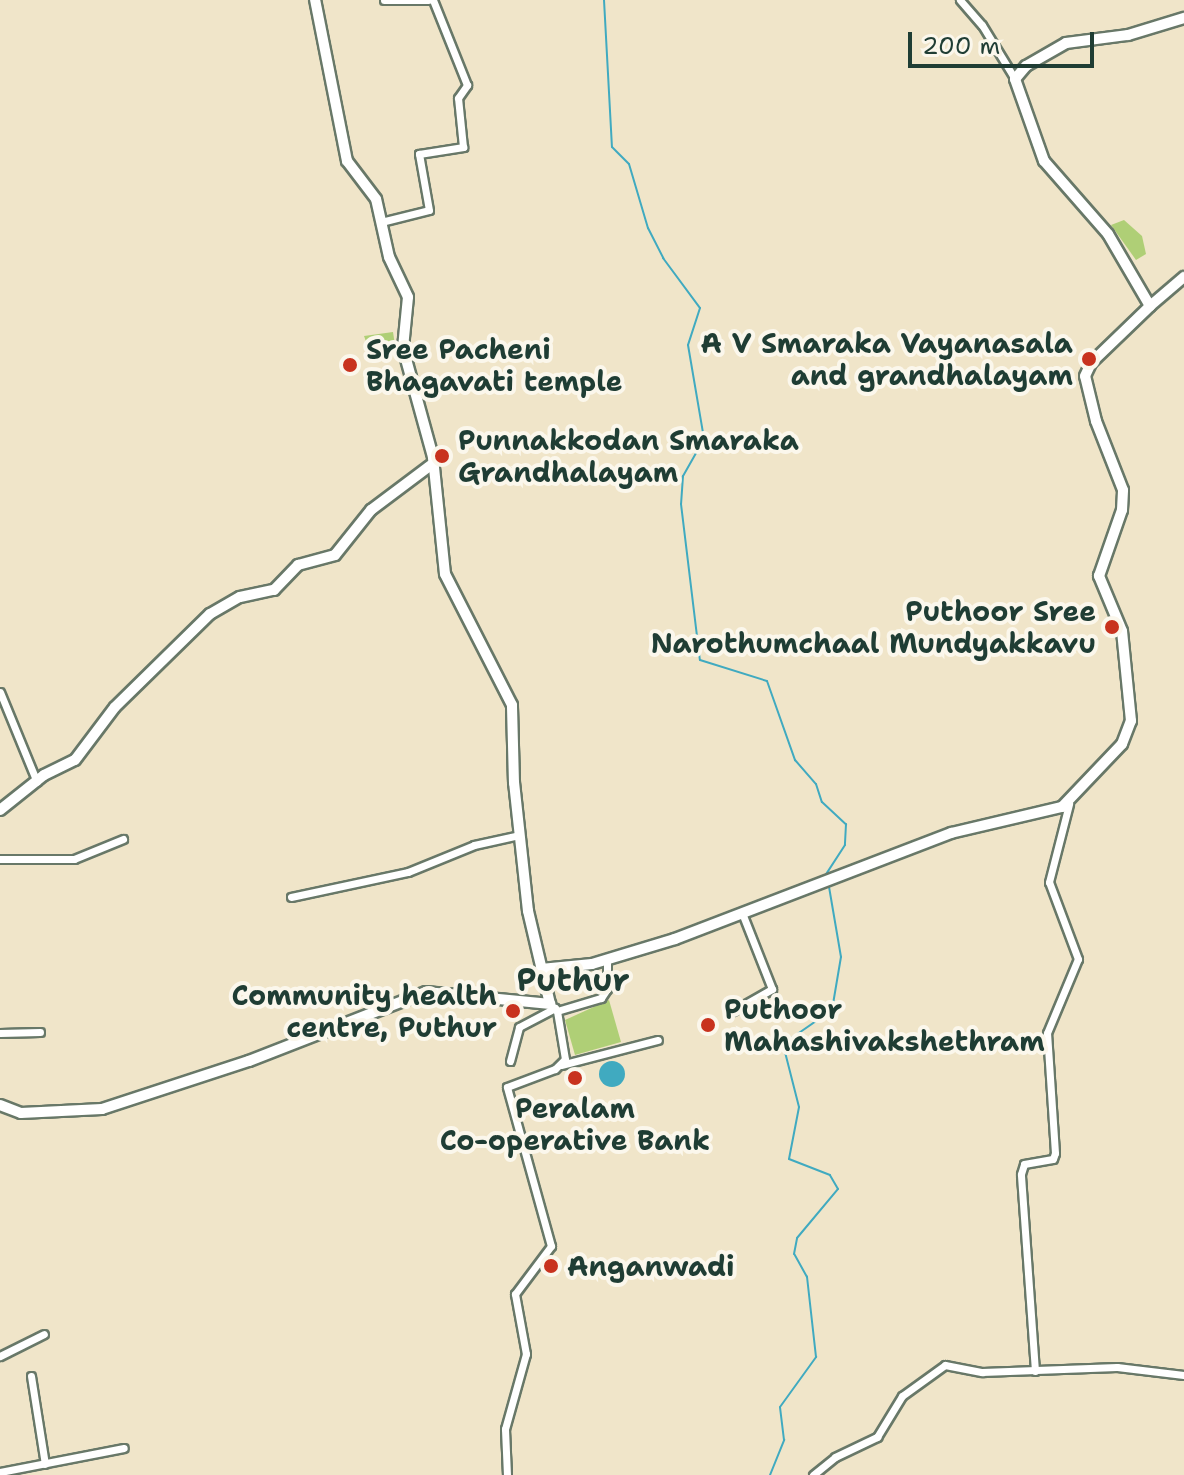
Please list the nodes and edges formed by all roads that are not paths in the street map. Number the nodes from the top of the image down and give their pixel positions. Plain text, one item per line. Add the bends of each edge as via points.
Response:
1 (315, 0) edge
2 (384, 0) edge
3 (430, 0) edge
4 (960, 0) edge
5 (1184, 18) edge
6 (1015, 79) junction
7 (381, 222) junction
8 (1184, 277) edge
9 (1150, 306) junction
10 (431, 465) junction
11 (0, 692) edge
12 (37, 782) junction
13 (1069, 804) junction
14 (0, 810) edge
15 (519, 835) junction
16 (123, 839) dead end
17 (0, 859) edge
18 (291, 897) dead end
19 (741, 911) junction
20 (607, 960) junction
21 (541, 969) junction
22 (554, 1008) junction
23 (733, 1011) dead end
24 (40, 1032) dead end
25 (0, 1033) edge
26 (658, 1040) dead end
27 (510, 1061) dead end
28 (561, 1065) junction
29 (0, 1105) edge
30 (44, 1334) dead end
31 (0, 1356) edge
32 (1035, 1371) junction
33 (1184, 1375) edge
34 (31, 1376) dead end
35 (124, 1448) dead end
36 (45, 1464) junction
37 (0, 1472) edge
38 (507, 1475) edge
39 (813, 1475) edge

1 - 7 main road via 347,161 376,199
2 - 3 street
3 - 7 street via 467,85 458,98 463,147 419,154 429,210
4 - 6 street
5 - 6 main road via 1128,35 1066,43 1026,66
6 - 9 main road via 1044,161 1108,234
7 - 10 main road via 389,257 408,297 403,348
8 - 9 main road
9 - 13 main road via 1091,363 1085,376 1123,490 1122,510 1099,576 1122,631 1131,721 1122,744
10 - 12 main road via 371,510 335,555 298,565 274,590 240,597 210,614 115,707 75,760
10 - 15 main road via 445,574 512,705
11 - 12 street
12 - 14 main road
13 - 19 main road via 951,833
13 - 32 street via 1049,882 1078,959 1047,1033 1055,1153 1053,1159 1024,1164 1021,1174
15 - 18 street via 474,845 408,872
15 - 21 main road
16 - 17 street via 74,859
19 - 20 main road
19 - 23 street via 772,989
20 - 21 main road
20 - 22 street via 607,989 601,998
21 - 22 main road
22 - 27 street via 519,1027
22 - 28 street via 565,1059
22 - 29 main road via 426,992 249,1061 102,1109 21,1113
24 - 25 street
26 - 28 street
28 - 38 street via 507,1087 551,1246 515,1294 526,1354 505,1429
30 - 31 street
32 - 33 street via 1117,1367
32 - 39 street via 972,1372 945,1365 902,1396 877,1437 835,1457
34 - 36 street
35 - 36 street
36 - 37 street

